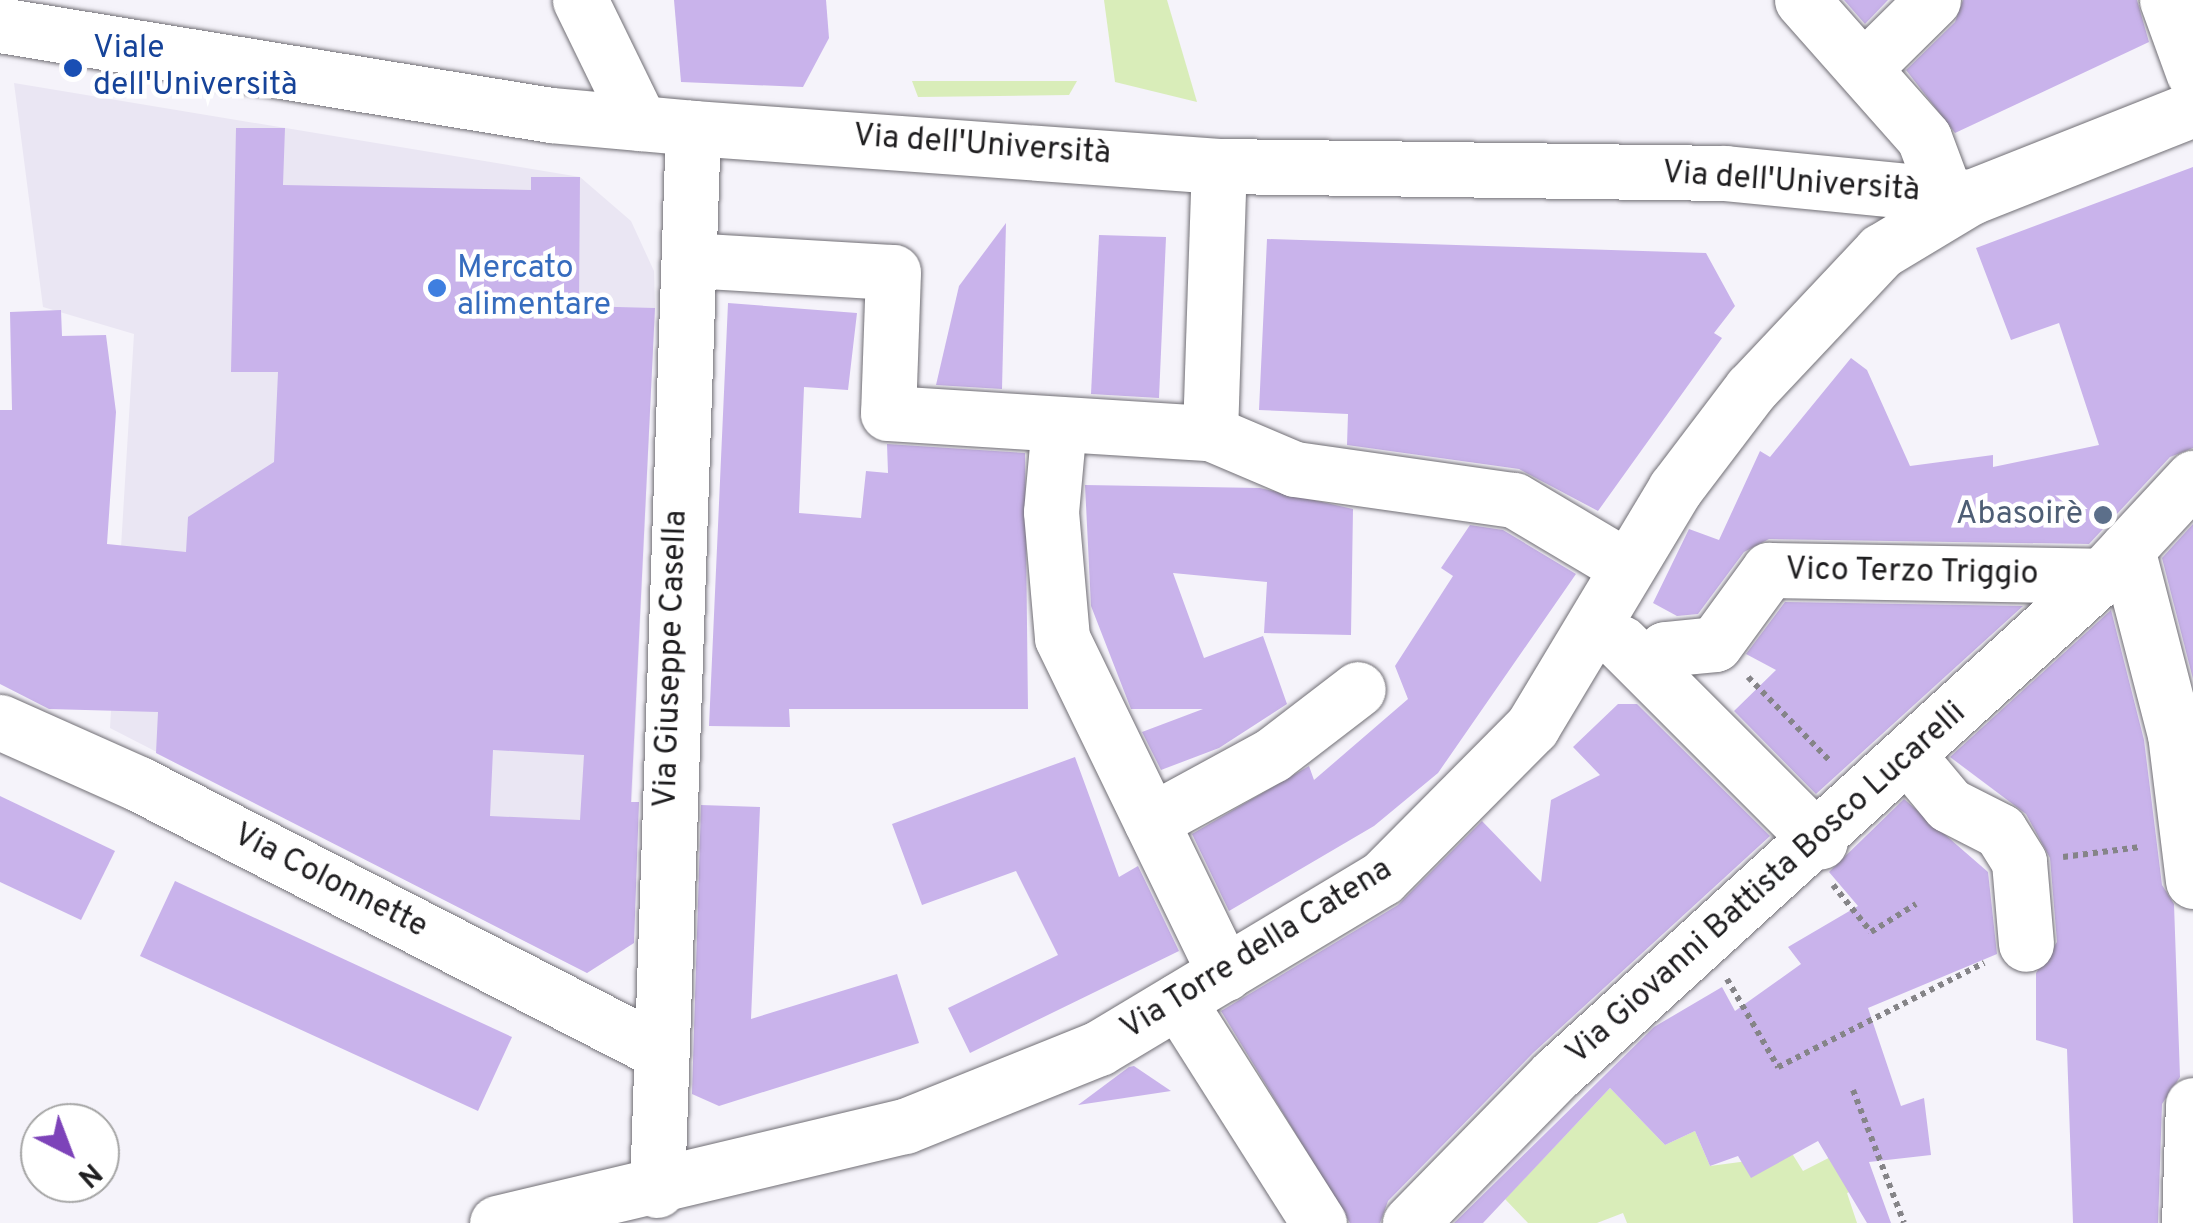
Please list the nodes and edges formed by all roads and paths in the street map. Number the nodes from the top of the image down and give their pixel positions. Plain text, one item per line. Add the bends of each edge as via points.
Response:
1 (580, 0) edge
2 (1802, 0) edge
3 (1933, 0) edge
4 (2167, 0) edge
5 (0, 25) edge
6 (1866, 66) junction
7 (2193, 72) edge
8 (2193, 109) edge
9 (667, 126) junction
10 (1219, 166) junction
11 (1958, 196) junction
12 (689, 260) junction
13 (1059, 424) junction
14 (1210, 434) junction
15 (2193, 478) edge
16 (2115, 562) junction
17 (1625, 566) junction
18 (1600, 624) junction
19 (1715, 644) junction
20 (1646, 667) junction
21 (1358, 689) dead end
22 (0, 722) edge
23 (1909, 757) junction
24 (1866, 797) junction
25 (1151, 821) junction
26 (1814, 848) junction
27 (2190, 856) edge
28 (2019, 862) junction
29 (1916, 904) dead end
30 (1706, 943) junction
31 (2026, 944) joint
32 (1225, 974) junction
33 (1178, 1001) junction
34 (655, 1049) junction
35 (1853, 1090) dead end
36 (2193, 1105) edge
37 (657, 1190) junction
38 (497, 1223) edge
39 (1319, 1223) edge
40 (1410, 1223) edge
41 (1904, 1223) edge
42 (2188, 1223) edge

1 - 9 street
2 - 6 street
3 - 6 street
4 - 7 street
5 - 9 street, Via dell'Università
6 - 11 street via 1924,138
8 - 11 street, Via Torre della Catena
9 - 10 street, Via dell'Università
9 - 12 street, Via Giuseppe Casella
10 - 11 street, Via dell'Università via 1724,173
10 - 14 street
11 - 17 street, Via Torre della Catena via 1881,250 1751,388
12 - 13 street via 893,272 888,413
12 - 34 street, Via Giuseppe Casella
13 - 14 street
13 - 25 street via 1050,512 1062,638
14 - 17 street via 1295,469 1514,500
15 - 16 street, Via Giovanni Battista Bosco Lucarelli
16 - 19 street, Vico Terzo Triggio via 1769,570
16 - 23 street, Via Giovanni Battista Bosco Lucarelli
16 - 27 street via 2175,734
17 - 18 street, Via Torre della Catena
18 - 20 street
18 - 32 street, Via Torre della Catena via 1532,727 1461,806 1382,878
19 - 20 street via 1665,650
19 - 24 path
20 - 26 street
21 - 25 street via 1272,756
22 - 34 street, Via Colonnette via 139,784
23 - 24 street, Via Giovanni Battista Bosco Lucarelli
23 - 28 street via 1949,805 2000,831
24 - 26 street, Via Giovanni Battista Bosco Lucarelli
25 - 32 street
26 - 29 path via 1871,932
26 - 30 street, Via Giovanni Battista Bosco Lucarelli
27 - 28 path
28 - 31 street
30 - 31 path via 1778,1067
30 - 40 street, Via Giovanni Battista Bosco Lucarelli via 1555,1075
32 - 33 street, Via Torre della Catena
33 - 37 street, Via Torre della Catena via 1099,1048 905,1126
33 - 39 street
34 - 37 street, Via Giuseppe Casella
35 - 41 path
36 - 42 street
37 - 38 street, Via Torre della Catena

